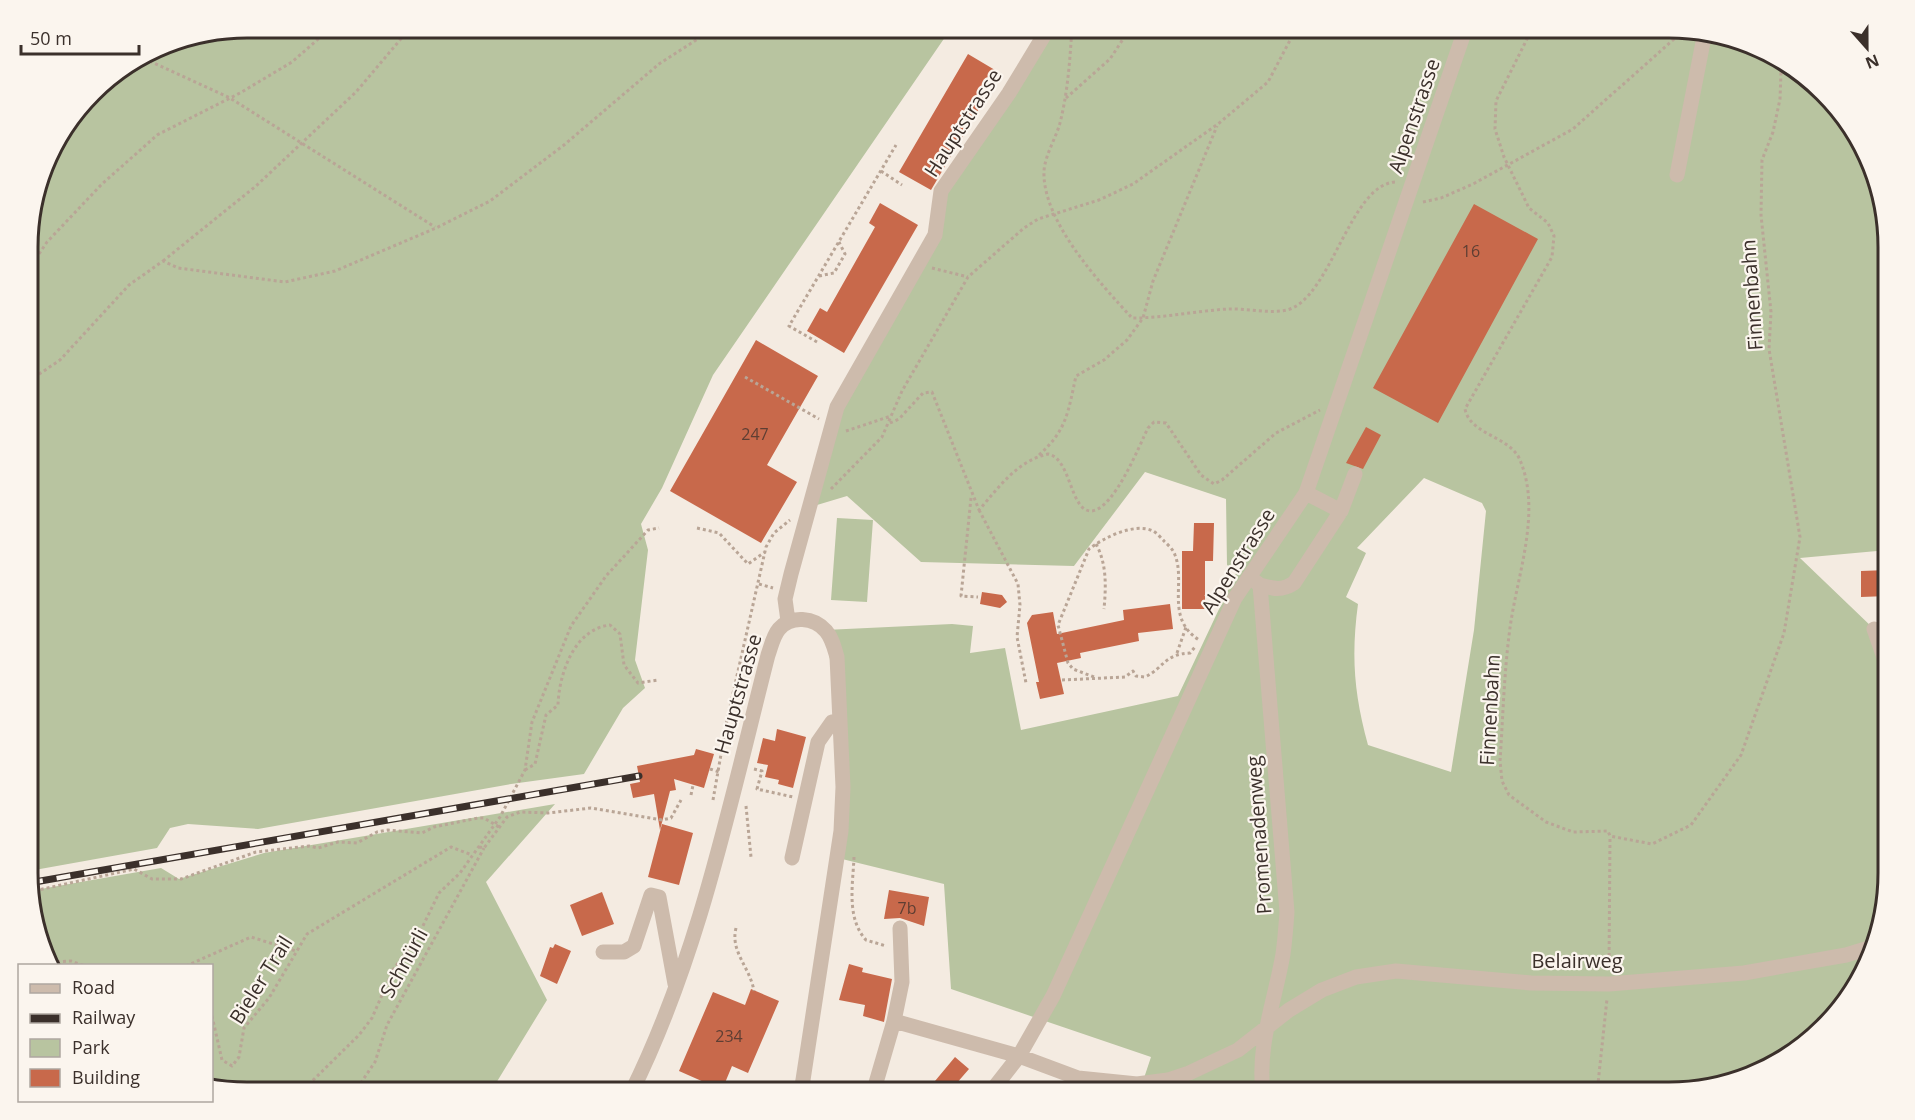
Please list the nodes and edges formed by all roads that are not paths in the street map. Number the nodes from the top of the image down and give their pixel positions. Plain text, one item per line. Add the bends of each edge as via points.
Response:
1 (1043, 38) edge
2 (1462, 38) edge
3 (1703, 41) edge
4 (1677, 175) dead end
5 (1355, 474) dead end
6 (1306, 493) junction
7 (1341, 511) junction
8 (1255, 581) junction
9 (788, 621) junction
10 (1874, 628) dead end
11 (1877, 637) edge
12 (840, 720) junction
13 (792, 858) dead end
14 (900, 928) dead end
15 (1862, 950) edge
16 (603, 952) dead end
17 (676, 987) junction
18 (1272, 999) junction
19 (1289, 1010) junction
20 (894, 1021) junction
21 (1265, 1031) junction
22 (1019, 1056) junction
23 (636, 1082) edge
24 (803, 1082) edge
25 (876, 1082) edge
26 (999, 1082) edge
27 (1125, 1082) edge
28 (1147, 1082) edge
29 (1262, 1082) edge

1 - 9 street, Hauptstrasse via 941,191 935,235 837,407 837,429 802,512 785,599
2 - 6 street, Alpenstrasse
3 - 4 street
5 - 7 street
6 - 7 street
6 - 8 street, Alpenstrasse
7 - 8 street via 1294,582 1276,590
8 - 18 street, Promenadenweg via 1287,912 1283,954
8 - 22 street, Alpenstrasse via 1235,598 1053,996
9 - 12 street, Hauptstrasse via 817,623 833,642
9 - 17 street, Hauptstrasse via 779,628 768,656
10 - 11 street
12 - 13 street via 832,722 818,742
12 - 24 street, Hauptstrasse via 840,840
14 - 20 street via 902,982
15 - 19 street, Belairweg via 1744,973 1609,984 1531,983 1396,971 1322,990
16 - 17 street via 624,952 633,946 651,895 659,897
17 - 23 street, Hauptstrasse
18 - 19 street
18 - 21 street, Promenadenweg
19 - 21 street, Belairweg
20 - 22 street, Belairweg
20 - 25 street
21 - 28 street, Belairweg via 1238,1050 1189,1073
21 - 29 street, Promenadenweg
22 - 26 street, Alpenstrasse
22 - 27 street, Belairweg via 1078,1078

